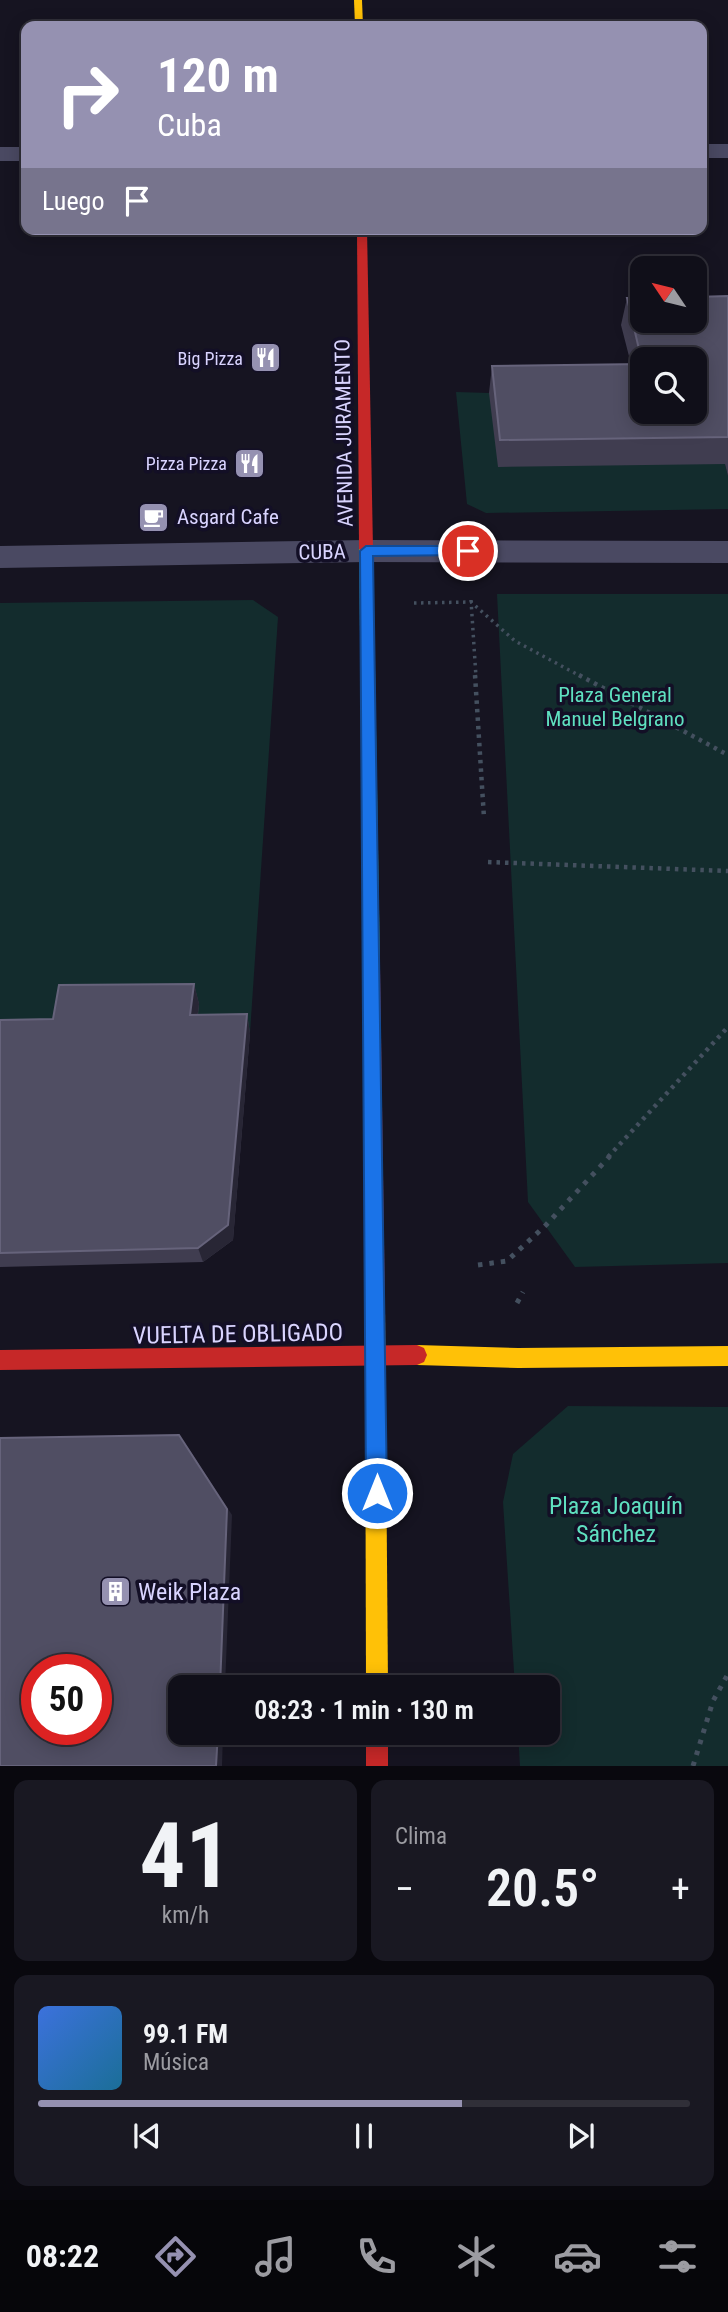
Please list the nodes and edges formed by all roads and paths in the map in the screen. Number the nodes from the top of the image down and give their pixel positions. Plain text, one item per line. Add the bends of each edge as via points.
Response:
1 (358, 0) edge
2 (359, 21) edge
3 (707, 151) edge
4 (728, 151) edge
5 (21, 153) edge
6 (0, 154) edge
7 (362, 235) edge
8 (366, 551) junction
9 (728, 552) edge
10 (0, 557) edge
11 (471, 602) junction
12 (368, 604) junction
13 (728, 755) edge
14 (484, 818) dead end
15 (488, 862) dead end
16 (728, 871) edge
17 (728, 1027) edge
18 (478, 1265) dead end
19 (523, 1292) dead end
20 (517, 1304) dead end
21 (376, 1354) junction
22 (728, 1356) edge
23 (0, 1360) edge
24 (728, 1674) edge
25 (377, 1675) edge
26 (377, 1745) edge
27 (377, 1766) edge
28 (693, 1766) edge

1 - 2 main road
3 - 4 street
5 - 6 street
7 - 8 main road, AVENIDA JURAMENTO
8 - 9 street, CUBA
8 - 10 street, CUBA
8 - 12 main road, AVENIDA JURAMENTO
11 - 12 path
11 - 13 path via 514,641
11 - 14 path
12 - 21 main road, AVENIDA JURAMENTO
15 - 16 path
17 - 18 path via 546,1225 507,1261
19 - 20 path
21 - 22 main road, VUELTA DE OBLIGADO
21 - 23 main road, VUELTA DE OBLIGADO
21 - 25 main road, AVENIDA JURAMENTO
24 - 28 path via 713,1701
26 - 27 main road

